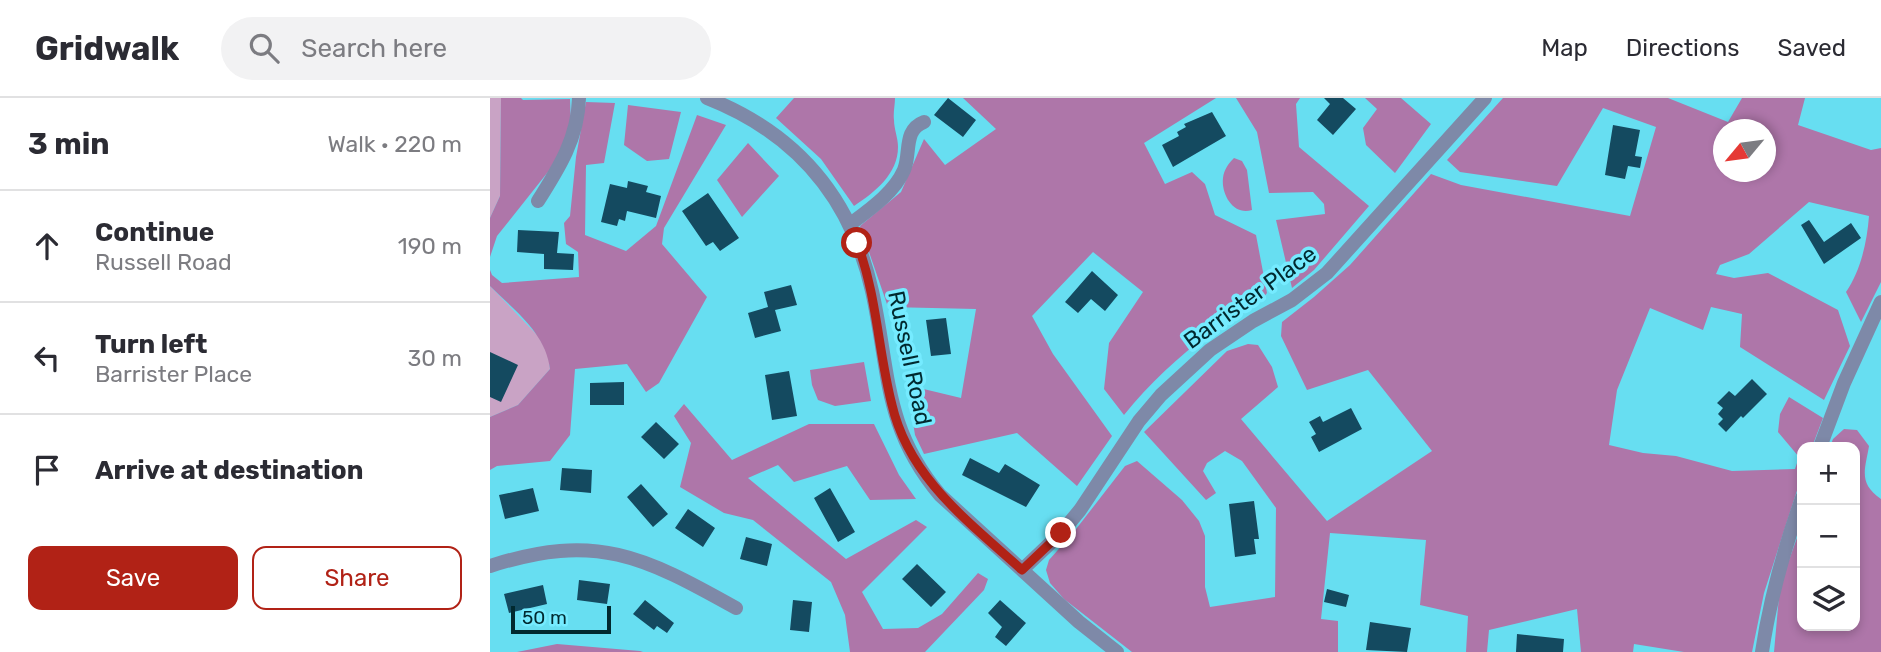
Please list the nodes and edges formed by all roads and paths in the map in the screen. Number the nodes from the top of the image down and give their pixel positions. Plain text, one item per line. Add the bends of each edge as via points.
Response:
1 (579, 98) edge
2 (707, 98) edge
3 (1485, 98) edge
4 (924, 122) dead end
5 (538, 201) dead end
6 (849, 225) junction
7 (1881, 302) edge
8 (1822, 442) edge
9 (1800, 505) edge
10 (490, 566) edge
11 (1022, 570) junction
12 (736, 608) dead end
13 (1117, 652) edge
14 (1762, 652) edge

1 - 5 street via 569,148
2 - 6 street, Russell Road via 752,118 797,151 826,184
3 - 11 street, Barrister Place via 1327,273 1210,350 1161,396 1080,510
4 - 6 street via 909,135 906,167 900,178
6 - 11 street, Russell Road via 872,291 892,405 908,449 940,495
7 - 8 street
9 - 14 street via 1778,571
10 - 12 street via 542,552 601,551 656,566
11 - 13 street, Russell Road

